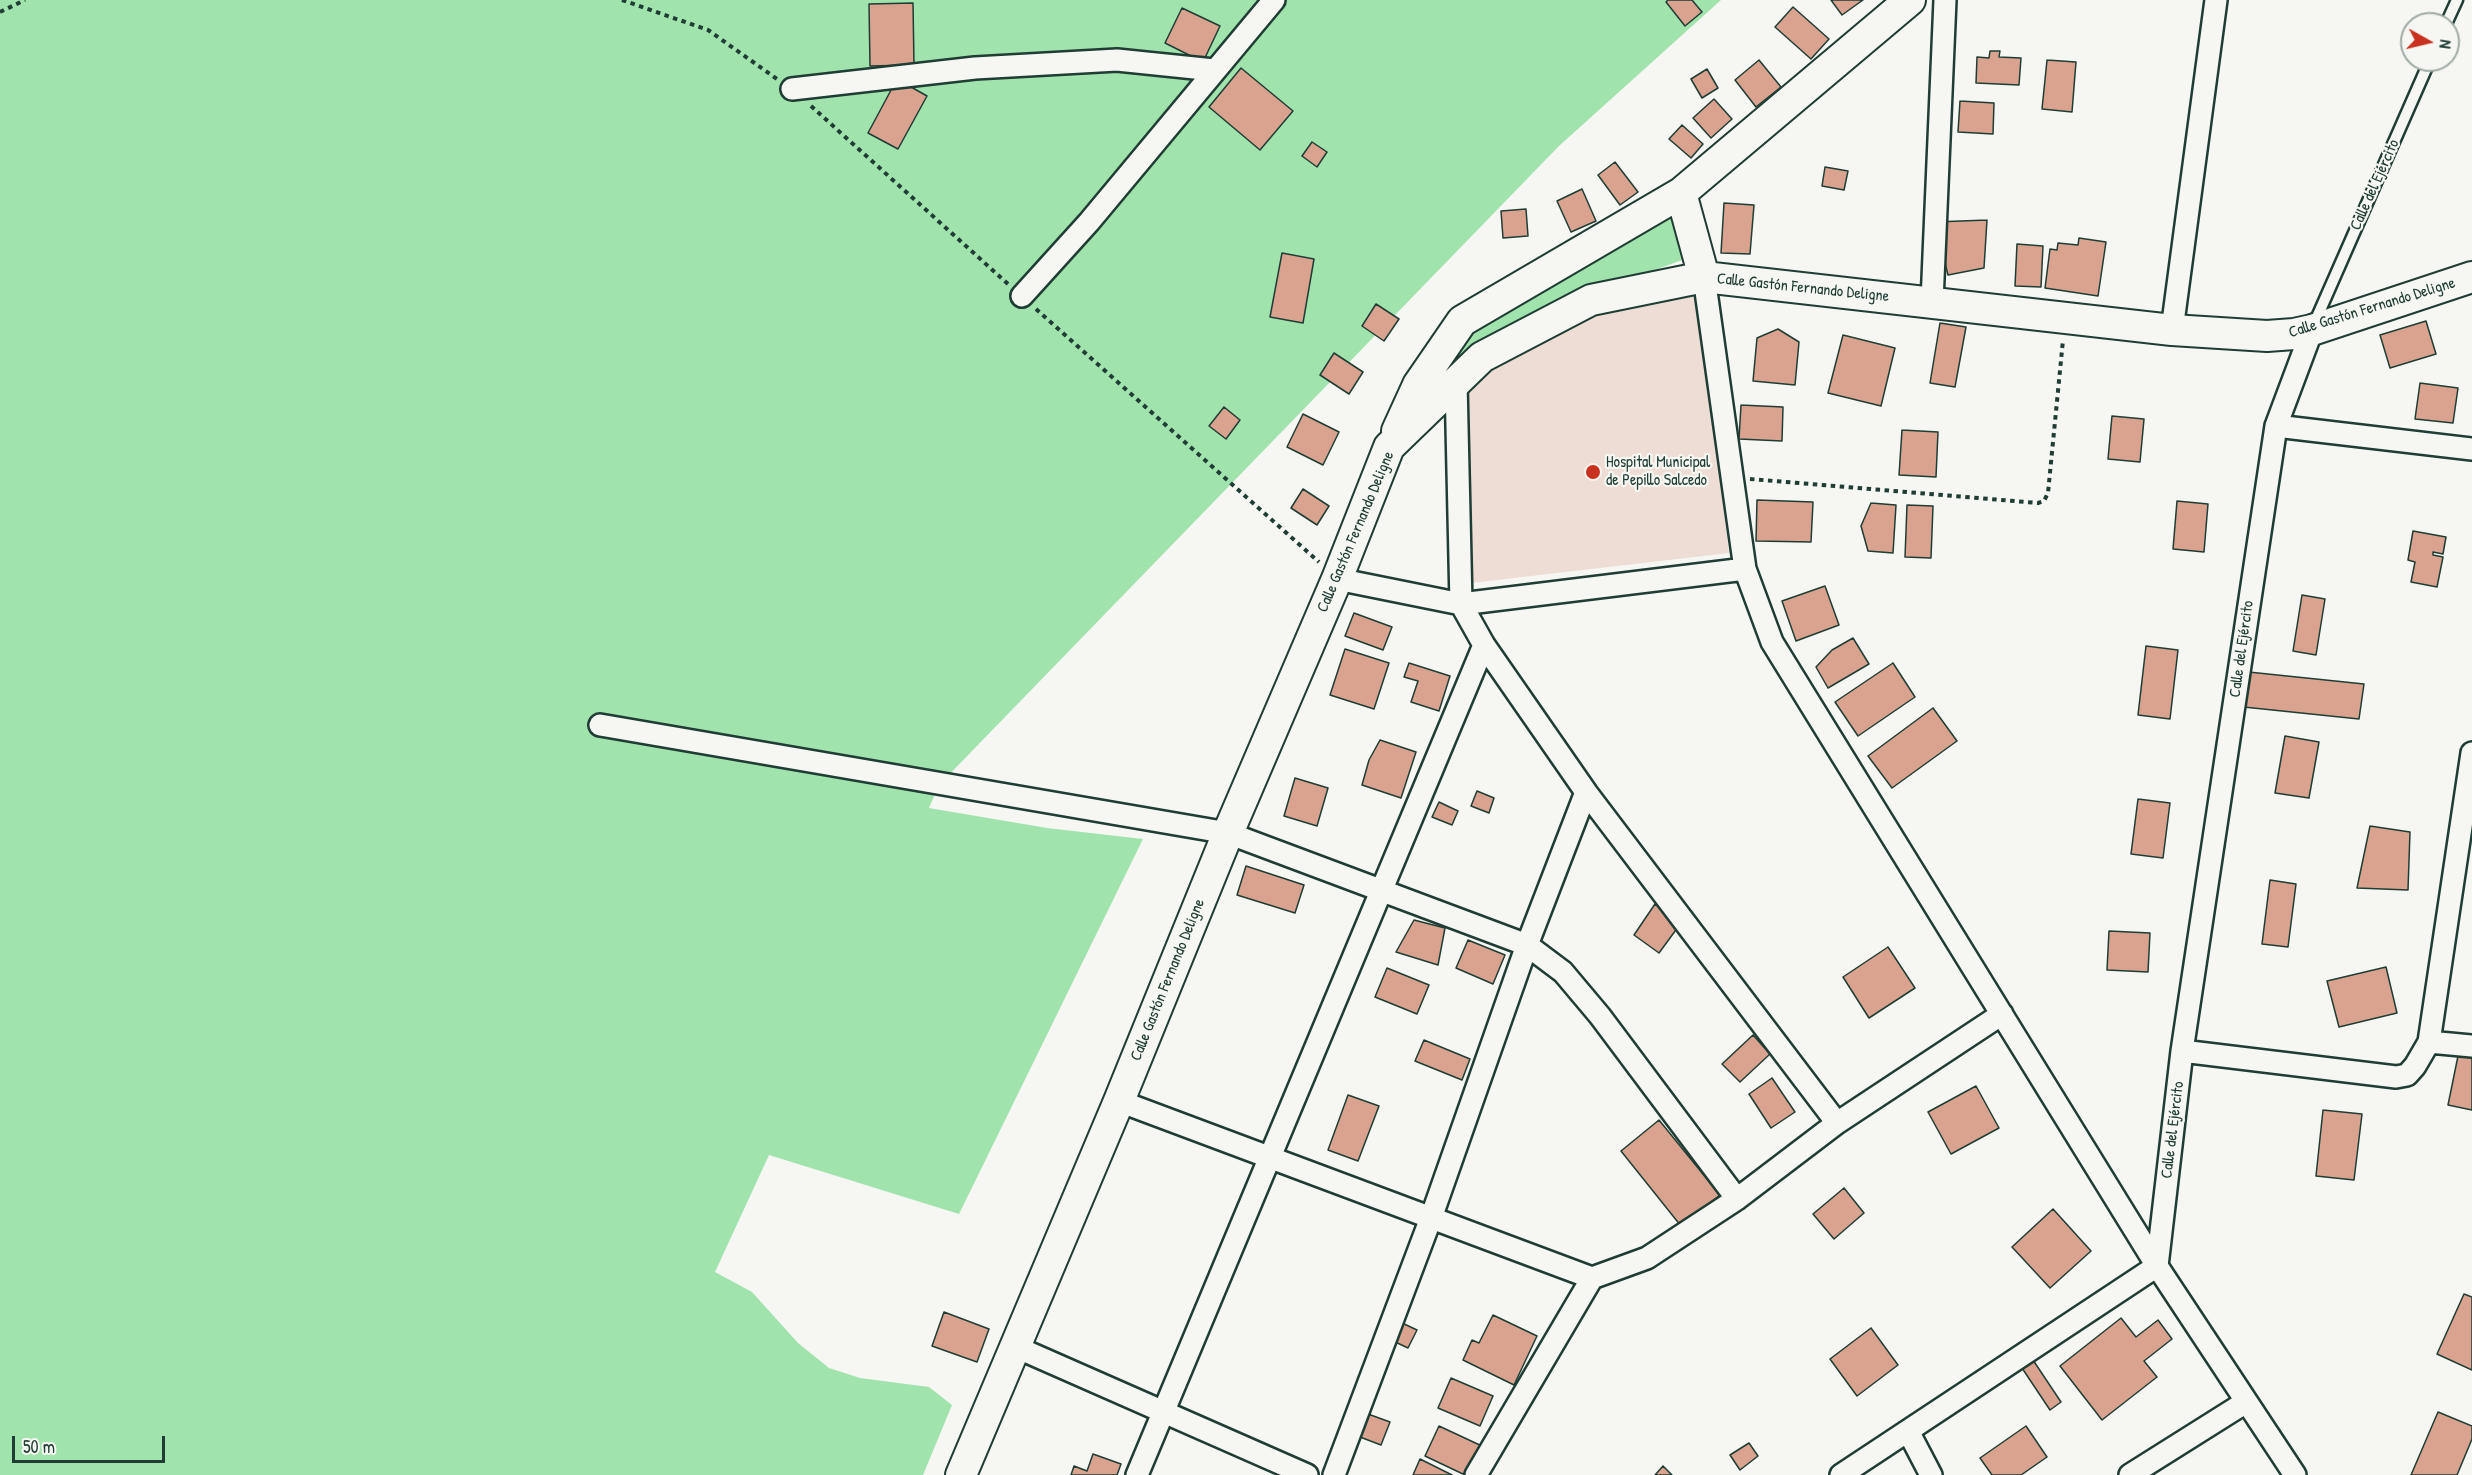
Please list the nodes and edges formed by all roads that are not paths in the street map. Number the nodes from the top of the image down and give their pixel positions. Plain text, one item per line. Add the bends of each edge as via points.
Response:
1 (1274, 0) edge
2 (1910, 0) edge
3 (1945, 0) edge
4 (2216, 0) edge
5 (1214, 70) junction
6 (2425, 72) edge
7 (792, 89) road end
8 (1681, 193) junction
9 (1704, 277) junction
10 (2472, 277) edge
11 (1022, 296) road end
12 (1932, 302) junction
13 (2172, 330) junction
14 (2312, 330) junction
15 (1456, 382) junction
16 (2276, 426) junction
17 (1389, 447) junction
18 (2472, 449) edge
19 (1745, 569) junction
20 (1337, 579) junction
21 (1461, 604) junction
22 (1484, 645) junction
23 (600, 725) dead end
24 (2472, 753) edge
25 (1586, 792) junction
26 (1228, 833) junction
27 (1382, 891) junction
28 (1527, 945) junction
29 (2002, 1014) junction
30 (2429, 1042) junction
31 (2472, 1046) edge
32 (2182, 1051) junction
33 (1119, 1101) junction
34 (1837, 1123) junction
35 (1270, 1157) junction
36 (1737, 1199) junction
37 (1431, 1218) junction
38 (2157, 1266) junction
39 (1592, 1278) junction
40 (1016, 1347) junction
41 (2246, 1402) junction
42 (1164, 1412) junction
43 (1908, 1431) junction
44 (960, 1475) edge
45 (1137, 1475) edge
46 (1307, 1475) edge
47 (1334, 1475) edge
48 (1476, 1475) edge
49 (1841, 1475) edge
50 (1931, 1475) edge
51 (2130, 1475) edge
52 (2295, 1475) edge

1 - 5 street
2 - 8 street
3 - 12 street
4 - 13 street
5 - 7 street via 1117,60 975,68
5 - 11 street via 1089,222
6 - 14 lane, Calle del Ejército
8 - 9 street
8 - 17 street via 1462,321 1418,385
9 - 12 street, Calle Gastón Fernando Deligne
9 - 15 street, Calle Gastón Fernando Deligne via 1591,300 1482,357
9 - 19 street
10 - 14 street, Calle Gastón Fernando Deligne
12 - 13 street, Calle Gastón Fernando Deligne
13 - 14 street, Calle Gastón Fernando Deligne via 2267,336
14 - 16 street, Calle del Ejército
15 - 17 street, Calle Gastón Fernando Deligne
15 - 21 street
16 - 18 street
16 - 32 street, Calle del Ejército
17 - 20 street, Calle Gastón Fernando Deligne
19 - 21 street
19 - 29 street via 1772,642
20 - 21 street
20 - 26 street, Calle Gastón Fernando Deligne
21 - 22 street
22 - 25 street
22 - 27 street
23 - 26 street
24 - 30 street
25 - 28 street
25 - 34 street
26 - 27 street
26 - 33 street, Calle Gastón Fernando Deligne
27 - 28 street
27 - 35 street
28 - 36 street via 1563,972 1600,1016
28 - 37 street
29 - 34 street
29 - 38 street
30 - 31 street
30 - 32 street via 2411,1071 2396,1077
32 - 38 street, Calle del Ejército
33 - 35 street
33 - 40 street, Calle Gastón Fernando Deligne
34 - 36 street
35 - 37 street
35 - 42 street
36 - 39 street via 1647,1257
37 - 39 street
37 - 47 street
38 - 41 street
38 - 43 street
39 - 48 street
40 - 42 street
40 - 44 street, Calle Gastón Fernando Deligne
41 - 51 street
41 - 52 street
42 - 45 street
42 - 46 street
43 - 49 street
43 - 50 street

